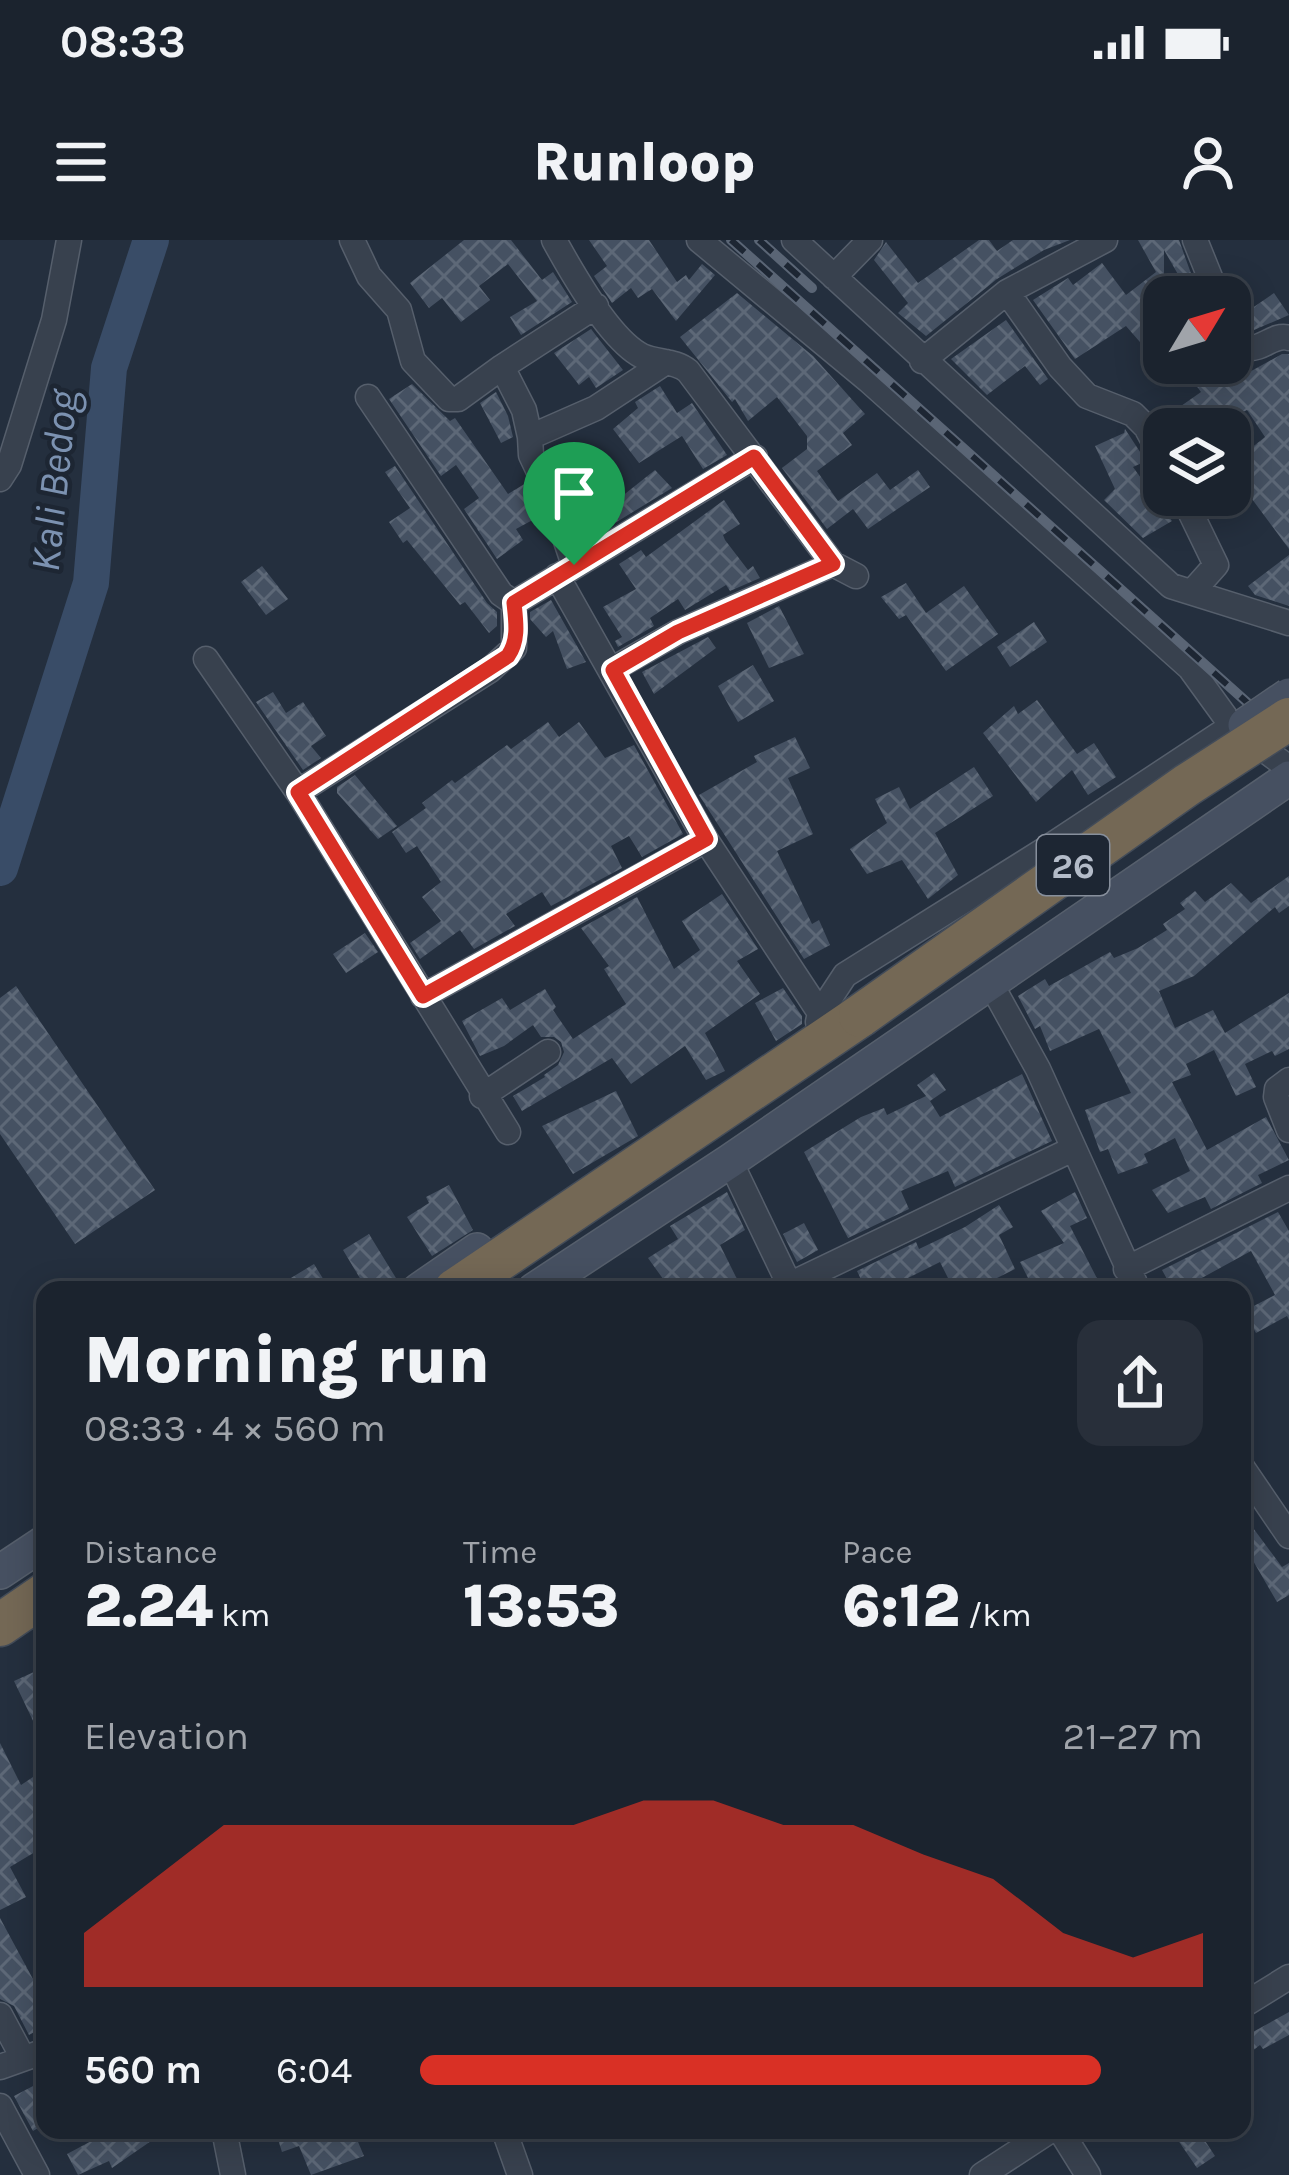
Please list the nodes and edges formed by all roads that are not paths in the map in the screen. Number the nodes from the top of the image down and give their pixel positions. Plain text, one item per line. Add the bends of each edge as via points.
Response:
1 (69, 240) edge
2 (554, 240) edge
3 (699, 240) edge
4 (794, 240) edge
5 (870, 240) edge
6 (1106, 240) edge
7 (1196, 240) edge
8 (358, 243) edge
9 (1210, 276) edge
10 (833, 277) junction
11 (1007, 292) junction
12 (596, 306) junction
13 (1289, 338) edge
14 (1251, 349) edge
15 (922, 361) junction
16 (666, 362) junction
17 (502, 367) junction
18 (368, 397) dead end
19 (1143, 424) edge
20 (530, 437) junction
21 (754, 457) junction
22 (0, 479) edge
23 (1192, 516) edge
24 (566, 571) junction
25 (1192, 592) junction
26 (514, 603) junction
27 (1289, 623) edge
28 (206, 659) dead end
29 (613, 670) junction
30 (1289, 695) edge
31 (1289, 719) edge
32 (1232, 726) junction
33 (1289, 749) edge
34 (1289, 768) edge
35 (1289, 778) edge
36 (1289, 788) edge
37 (298, 792) junction
38 (706, 839) junction
39 (997, 995) junction
40 (423, 996) junction
41 (847, 1035) junction
42 (548, 1052) dead end
43 (1289, 1080) edge
44 (482, 1096) junction
45 (1289, 1130) edge
46 (508, 1132) dead end
47 (1073, 1149) junction
48 (730, 1161) junction
49 (1289, 1188) edge
50 (1132, 1279) edge
51 (447, 1281) edge
52 (511, 1281) edge
53 (548, 1281) edge
54 (788, 1281) edge
55 (805, 1281) edge
56 (1251, 1480) edge
57 (1289, 1536) edge
58 (36, 1548) edge
59 (36, 1570) edge
60 (0, 1572) edge
61 (0, 1594) edge
62 (36, 1600) edge
63 (0, 1624) edge
64 (36, 1624) edge
65 (0, 1647) edge
66 (1289, 1977) edge
67 (1251, 2000) edge
68 (0, 2015) edge
69 (23, 2058) edge
70 (0, 2106) edge
71 (226, 2139) edge
72 (507, 2139) edge
73 (1037, 2139) edge
74 (1066, 2139) edge
75 (37, 2175) edge
76 (233, 2175) edge
77 (520, 2175) edge
78 (982, 2175) edge
79 (1088, 2175) edge

1 - 22 street via 54,320
2 - 12 street
3 - 32 street via 1190,668
4 - 10 street
5 - 10 street
6 - 11 street
7 - 9 street
8 - 17 street via 369,276 399,310 413,361 449,399
10 - 15 street
11 - 15 street
11 - 19 street via 1074,382
12 - 16 street via 635,351
12 - 17 street
13 - 14 street
15 - 25 street via 1171,586
16 - 20 street via 596,408
16 - 21 street via 688,370
17 - 20 street
18 - 26 street
20 - 24 street
21 - 24 street
21 - 29 street via 844,570 678,632
23 - 25 street via 1216,565
24 - 26 street
24 - 29 street
25 - 27 street
26 - 37 street via 508,656
28 - 37 street
29 - 38 street
30 - 41 street, bridge
31 - 41 highway, 26, bridge
32 - 34 street
32 - 41 street via 845,974
33 - 41 highway, 26
35 - 41 street
36 - 39 street
37 - 40 street
38 - 40 street
38 - 41 street
39 - 41 street via 897,1064 871,1073
39 - 47 street
40 - 44 street
41 - 48 street
41 - 51 highway, 26
41 - 52 highway, 26
42 - 44 street
43 - 45 street via 1276,1096
44 - 46 street
47 - 50 street
47 - 55 street
48 - 53 street
48 - 54 street
49 - 50 street
56 - 57 street
58 - 60 street
59 - 61 highway
62 - 63 highway
64 - 65 street
66 - 67 street
68 - 69 street
70 - 75 street
71 - 76 street
72 - 77 street
73 - 78 street
74 - 79 street

